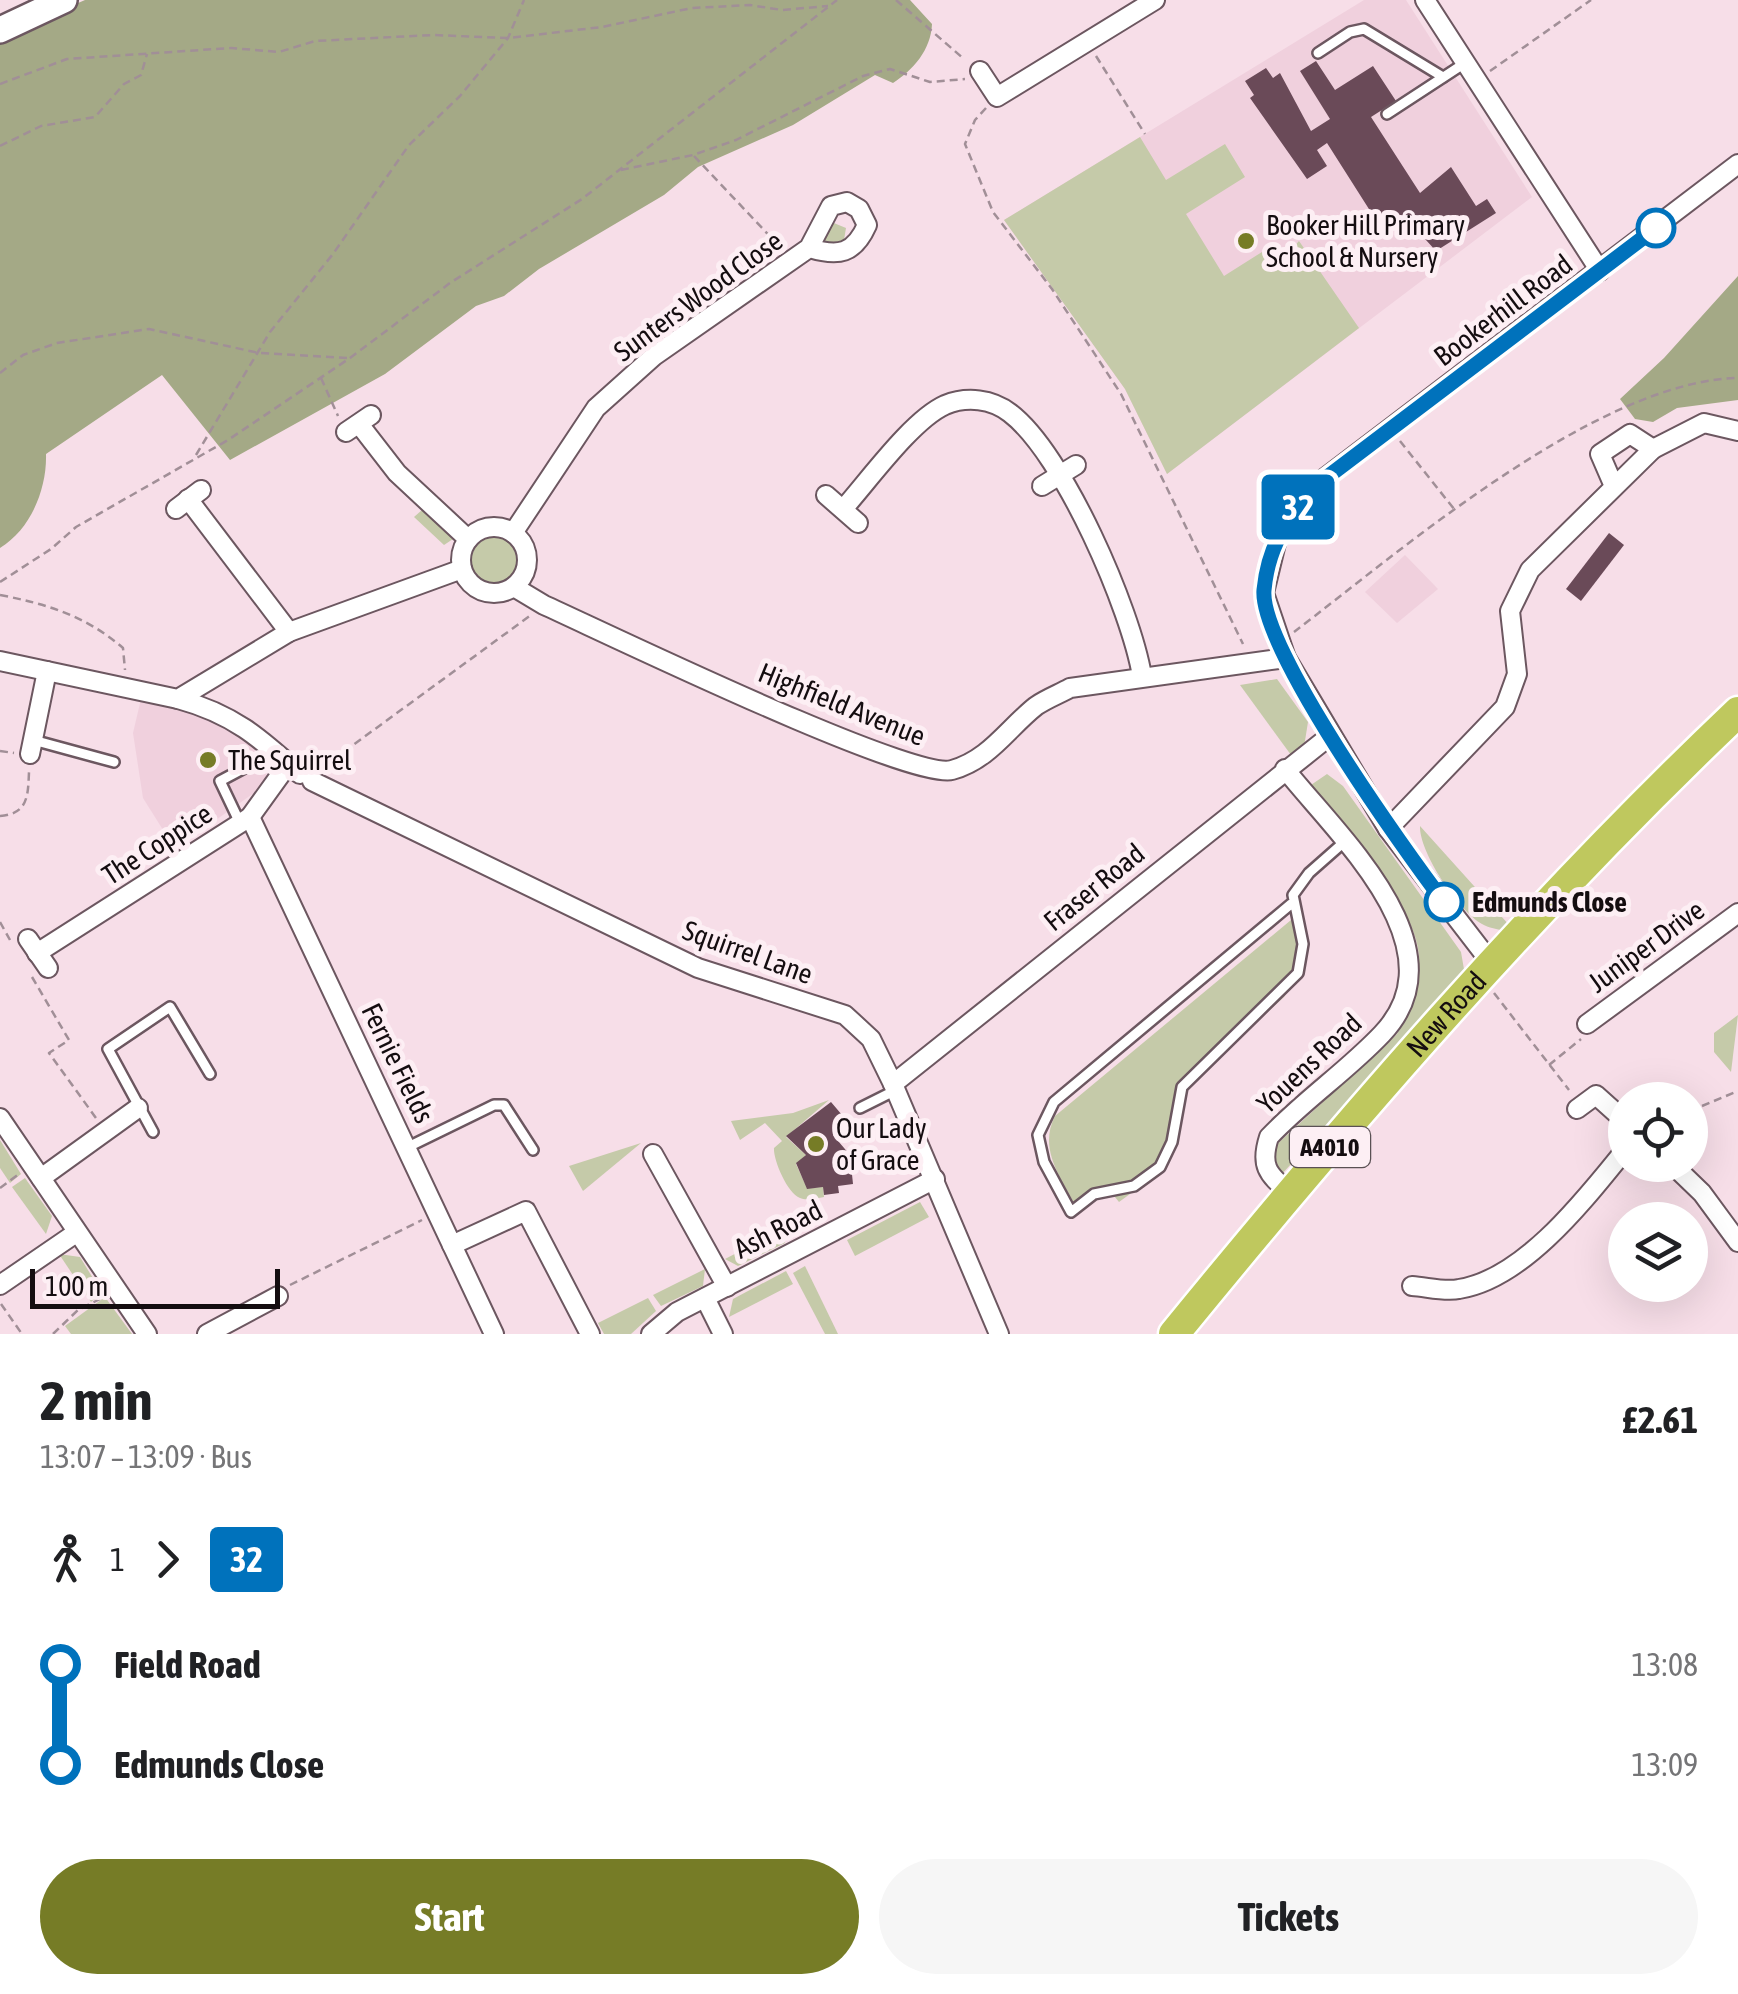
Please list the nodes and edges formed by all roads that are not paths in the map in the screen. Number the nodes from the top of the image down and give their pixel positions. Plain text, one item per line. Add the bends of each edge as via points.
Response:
1 (64, 0) edge
2 (1155, 0) edge
3 (1425, 0) edge
4 (0, 30) edge
5 (1318, 53) dead end
6 (1465, 63) junction
7 (980, 71) road end
8 (1443, 77) junction
9 (1387, 114) dead end
10 (1738, 164) edge
11 (810, 248) dead end
12 (1600, 272) junction
13 (359, 424) road end
14 (1738, 431) edge
15 (1653, 449) junction
16 (1076, 466) dead end
17 (1050, 481) junction
18 (1613, 484) junction
19 (826, 495) dead end
20 (188, 499) dead end
21 (844, 508) junction
22 (858, 523) dead end
23 (513, 533) junction
24 (468, 539) junction
25 (462, 569) junction
26 (514, 588) junction
27 (289, 632) junction
28 (1284, 650) junction
29 (0, 662) edge
30 (46, 671) junction
31 (1142, 676) junction
32 (178, 698) junction
33 (1738, 712) edge
34 (1331, 735) junction
35 (31, 747) joint
36 (285, 761) junction
37 (114, 762) dead end
38 (250, 766) dead end
39 (1284, 769) junction
40 (245, 820) junction
41 (1388, 829) junction
42 (1343, 843) junction
43 (1291, 904) junction
44 (1738, 913) edge
45 (31, 955) road end
46 (1487, 970) junction
47 (1587, 1024) road end
48 (210, 1074) dead end
49 (895, 1088) junction
50 (1608, 1106) edge
51 (138, 1108) junction
52 (860, 1108) dead end
53 (1577, 1109) dead end
54 (0, 1118) edge
55 (153, 1132) dead end
56 (408, 1147) junction
57 (532, 1150) dead end
58 (653, 1154) dead end
59 (1608, 1170) edge
60 (37, 1172) junction
61 (935, 1179) junction
62 (1691, 1182) edge
63 (1289, 1192) junction
64 (76, 1233) junction
65 (1738, 1242) edge
66 (452, 1245) junction
67 (0, 1285) edge
68 (1412, 1286) dead end
69 (727, 1287) junction
70 (278, 1296) road end
71 (705, 1298) junction
72 (146, 1334) edge
73 (208, 1334) edge
74 (494, 1334) edge
75 (590, 1334) edge
76 (651, 1334) edge
77 (723, 1334) edge
78 (999, 1334) edge
79 (1174, 1334) edge

1 - 4 street
2 - 7 street via 998,97
3 - 6 street
5 - 8 lane via 1364,29
6 - 8 lane
6 - 12 street
8 - 9 lane
10 - 12 street, Bookerhill Road
11 - 23 street, Sunters Wood Close via 654,356 596,408
12 - 28 street, Bookerhill Road via 1326,478 1280,527 1264,593
13 - 24 street via 396,473
14 - 15 street via 1704,423
15 - 18 street
15 - 18 street via 1630,434 1600,454
16 - 17 street
17 - 21 street via 1029,432 1010,412 968,400 944,405 925,419
17 - 31 street via 1114,578
18 - 41 street via 1530,570 1510,610 1517,674 1505,707
19 - 21 street
20 - 27 street
21 - 22 street
23 - 24 street via 489,528
23 - 26 street via 527,554
24 - 25 street
25 - 26 street via 483,592
25 - 27 street
26 - 31 street, Highfield Avenue via 911,767 948,772 979,760 1038,704 1070,688
27 - 32 street
28 - 31 street, Highfield Avenue via 1254,664
28 - 34 street, Bookerhill Road
29 - 30 street, Squirrel Lane
30 - 32 street, Squirrel Lane
30 - 35 street
32 - 36 street, Squirrel Lane via 217,709
33 - 46 highway, New Road / A4010
34 - 39 street, Fraser Road
34 - 41 street, Bookerhill Road
35 - 37 lane
36 - 40 street, The Coppice
36 - 49 street, Squirrel Lane via 698,968 845,1015 871,1039
38 - 40 lane via 220,780
39 - 42 street, Youens Road
39 - 49 street, Fraser Road
40 - 45 street, The Coppice
40 - 56 street, Fernie Fields
41 - 46 street, Bookerhill Road
42 - 43 lane via 1300,884
42 - 63 street, Youens Road via 1403,924 1408,979 1384,1032 1269,1137 1266,1172
43 - 43 lane via 1303,944 1298,973 1182,1088 1172,1142 1160,1166 1134,1186 1094,1194 1071,1212 1044,1162 1038,1135 1054,1102
44 - 47 street, Juniper Drive
46 - 63 highway, New Road / A4010
48 - 51 lane via 170,1007 108,1048
49 - 52 lane
49 - 61 street, Squirrel Lane
50 - 53 street via 1596,1095
51 - 55 lane
51 - 60 street
54 - 60 street
56 - 57 lane via 504,1105
56 - 66 street, Fernie Fields
58 - 69 street
59 - 68 street via 1560,1226 1508,1270 1460,1289
60 - 64 street
61 - 69 street, Ash Road
61 - 78 street, Squirrel Lane
62 - 65 street
63 - 79 highway, New Road / A4010
64 - 67 street
64 - 72 street
66 - 74 street, Fernie Fields
66 - 75 street via 526,1211
69 - 71 street, Ash Road
70 - 73 street
71 - 76 street, Ash Road
71 - 77 street

